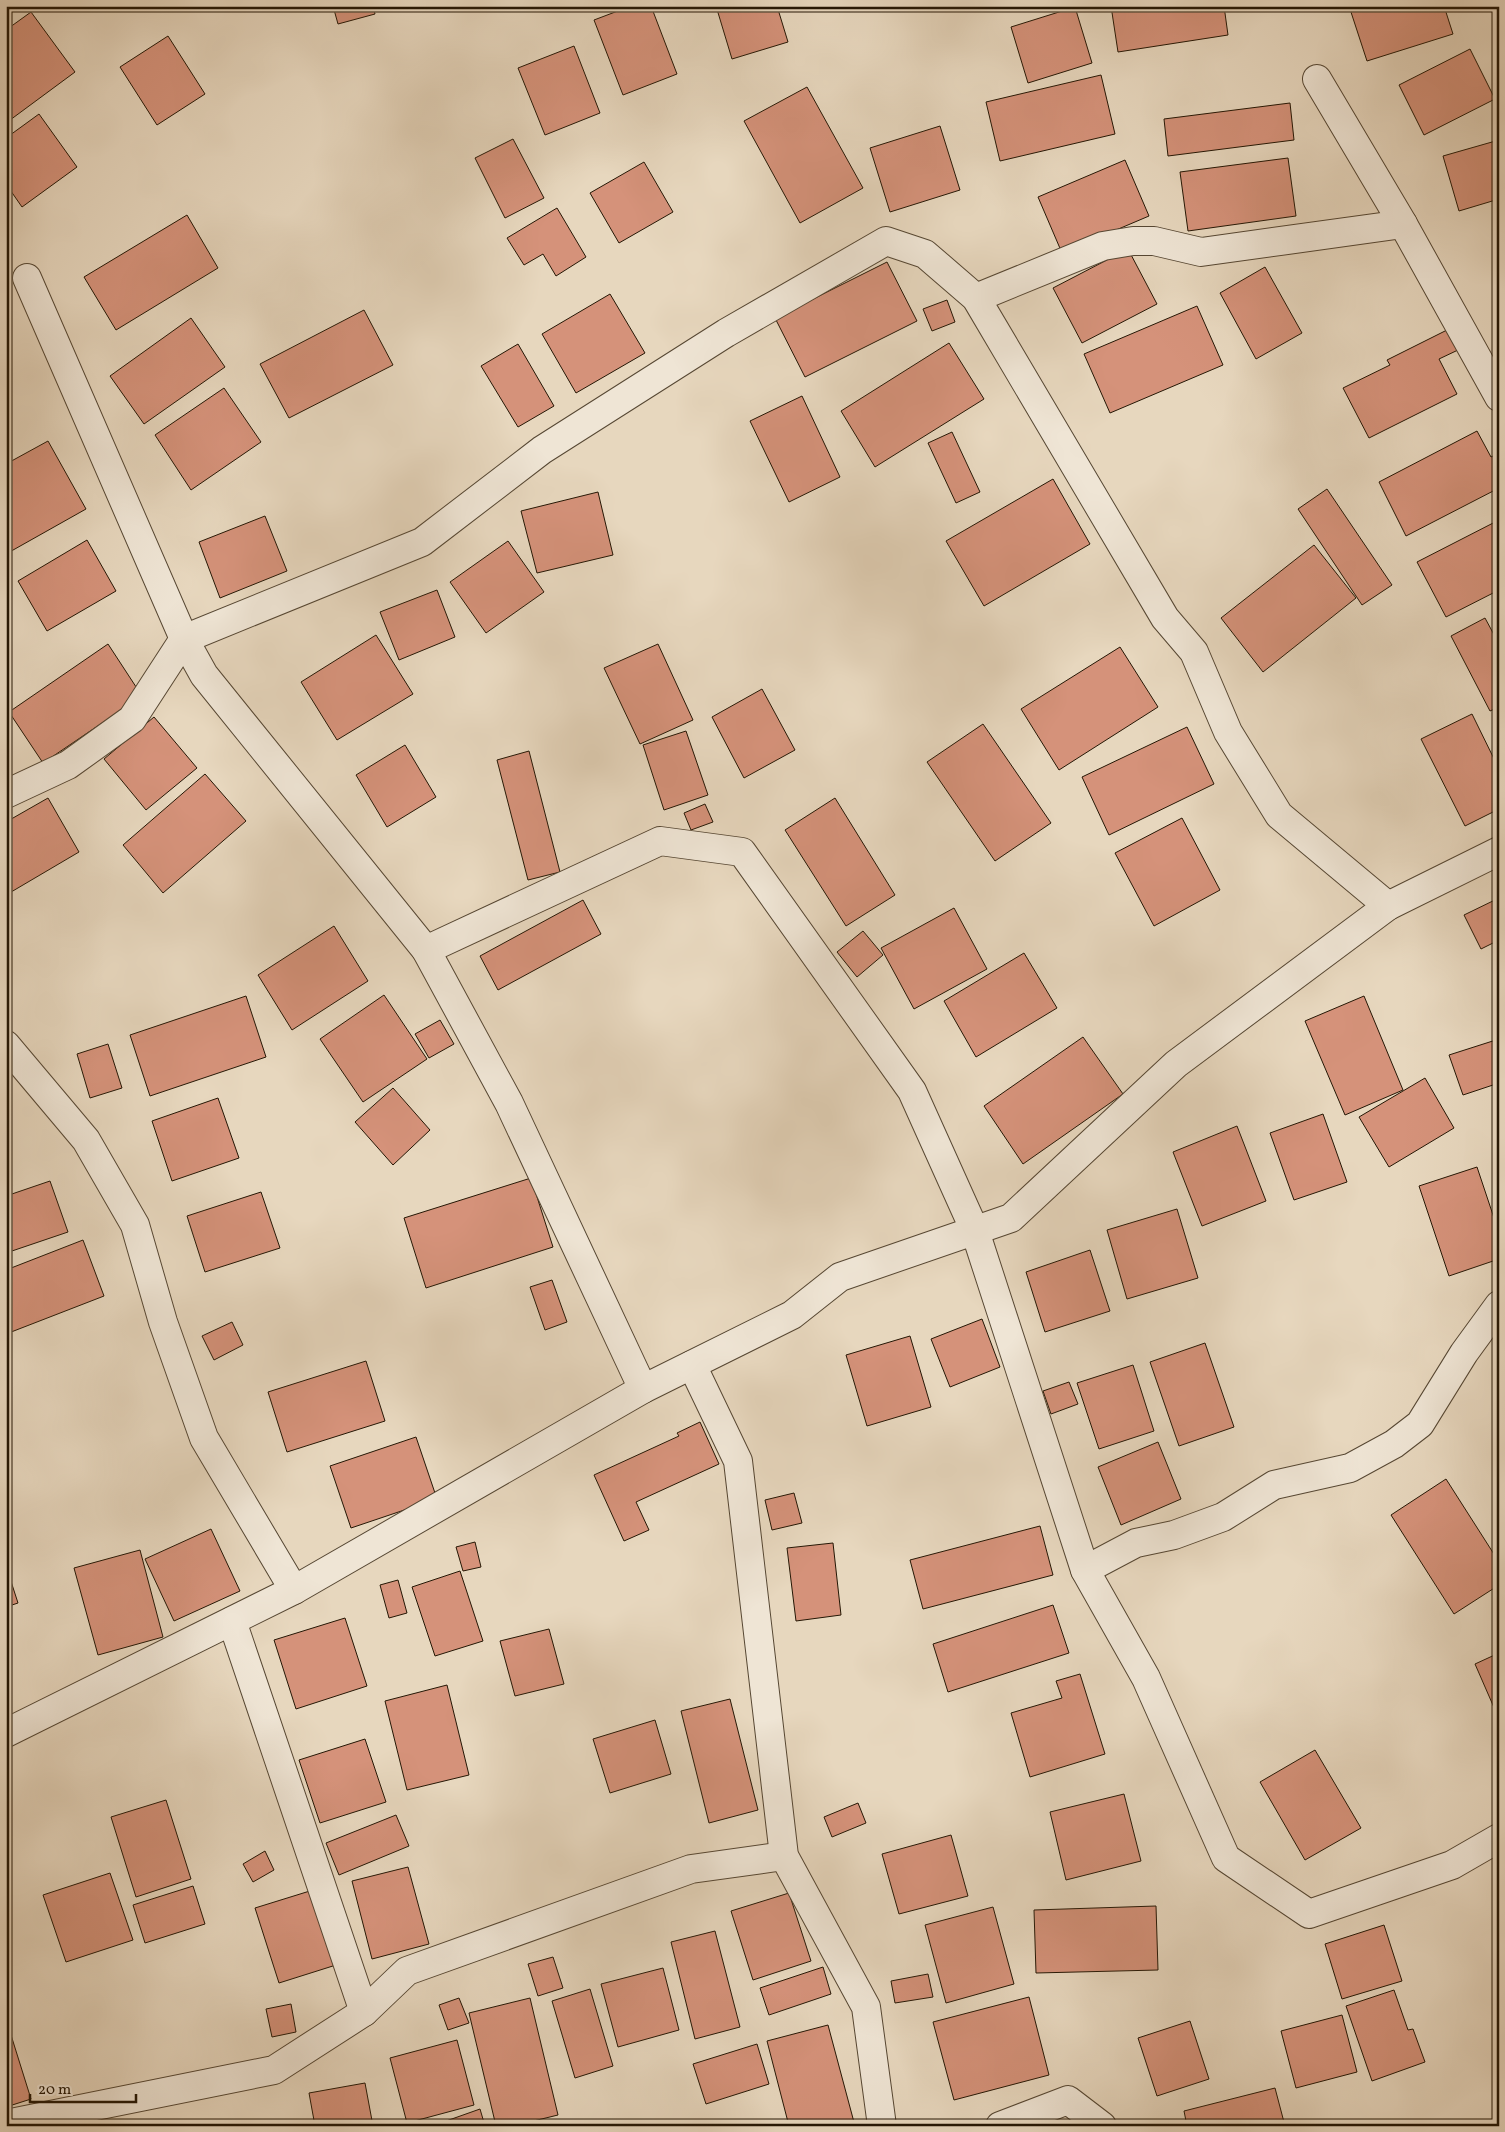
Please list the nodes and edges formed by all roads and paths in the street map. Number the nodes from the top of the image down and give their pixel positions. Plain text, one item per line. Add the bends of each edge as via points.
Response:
1 (1317, 79) dead end
2 (1403, 224) junction
3 (28, 278) dead end
4 (976, 298) junction
5 (1499, 397) edge
6 (184, 639) junction
7 (6, 794) edge
8 (1499, 851) edge
9 (1388, 906) junction
10 (426, 950) junction
11 (6, 1045) edge
12 (975, 1231) junction
13 (1499, 1305) edge
14 (692, 1365) junction
15 (643, 1389) junction
16 (1085, 1570) junction
17 (294, 1590) junction
18 (232, 1621) junction
19 (6, 1733) edge
20 (1499, 1838) edge
21 (784, 1856) junction
22 (364, 2012) junction
23 (6, 2124) edge
24 (882, 2126) edge
25 (1000, 2126) edge
26 (1102, 2126) edge

1 - 2 street
2 - 4 street via 1201,252 1154,241 1103,246
2 - 5 street
3 - 6 street
4 - 6 street via 925,254 886,241 726,333 542,450 422,542
4 - 9 street via 1165,618 1194,652 1228,732 1279,815
6 - 7 street via 132,719 68,766
6 - 10 street via 204,675
8 - 9 street
9 - 12 street via 1176,1064 1011,1218
10 - 12 street via 660,841 742,852 912,1091
10 - 15 street via 509,1102
11 - 17 street via 86,1140 135,1225 163,1322 204,1438
12 - 14 street via 840,1277 792,1316
12 - 16 street
13 - 16 street via 1464,1353 1420,1424 1394,1444 1350,1468 1274,1486 1223,1517 1174,1535 1136,1543
14 - 15 street
14 - 21 street via 738,1462
15 - 17 street
16 - 20 street via 1146,1678 1226,1858 1309,1914 1452,1865
17 - 18 street
18 - 19 street
18 - 22 street
21 - 22 street via 691,1869 407,1971
21 - 24 street via 866,2007
22 - 23 street via 274,2070
25 - 26 street via 1068,2100

